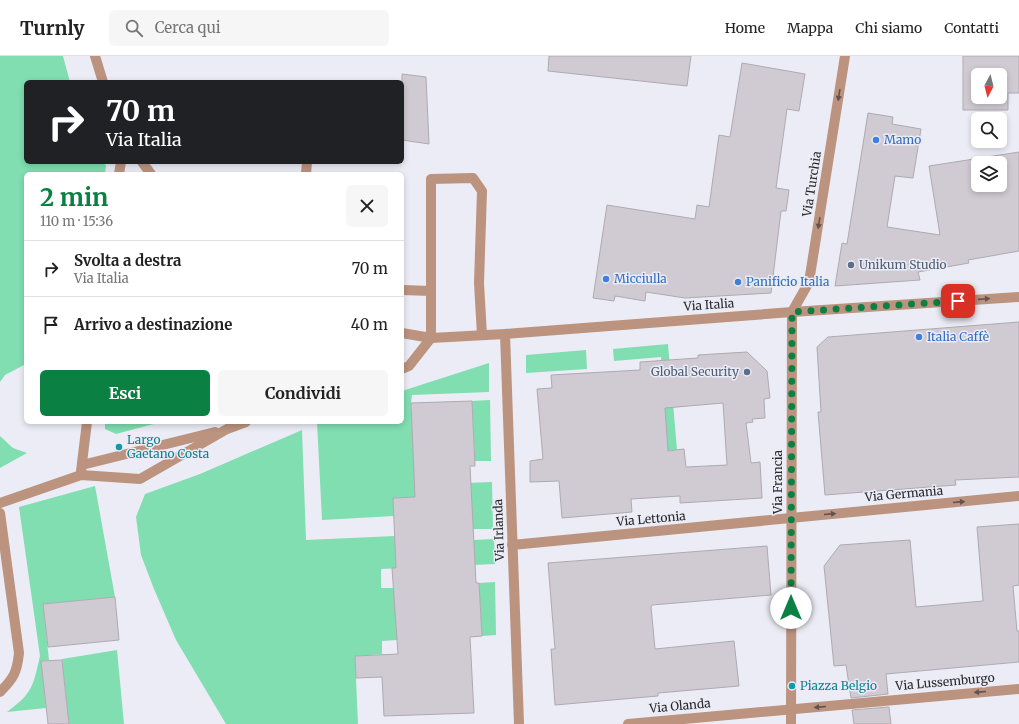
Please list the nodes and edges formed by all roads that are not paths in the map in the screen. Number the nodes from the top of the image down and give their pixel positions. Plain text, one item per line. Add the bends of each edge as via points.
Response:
1 (95, 56) edge
2 (845, 56) edge
3 (102, 80) edge
4 (404, 290) edge
5 (431, 291) junction
6 (1019, 297) edge
7 (792, 312) junction
8 (404, 334) edge
9 (505, 334) junction
10 (482, 335) junction
11 (431, 338) junction
12 (404, 368) edge
13 (87, 424) edge
14 (241, 424) edge
15 (227, 429) junction
16 (81, 470) junction
17 (1019, 496) edge
18 (0, 503) edge
19 (0, 513) edge
20 (791, 518) junction
21 (512, 545) junction
22 (1019, 689) edge
23 (0, 692) edge
24 (791, 710) junction
25 (519, 724) edge
26 (628, 724) edge
27 (790, 724) edge

1 - 3 street
2 -> 7 street, Via Turchia via 809,282
4 - 5 street
5 - 10 street via 431,179 473,178 482,191 479,284
5 - 11 street
7 -> 6 street, Via Italia
7 - 9 street, Via Italia
7 - 20 street, Via Francia
8 - 11 street, Via Italia
9 - 10 street, Via Italia
9 - 21 street, Via Irlanda
10 - 11 street, Via Italia
11 - 12 street via 409,366
13 - 16 street
14 - 15 street
15 - 16 street
15 - 16 street via 140,479
16 - 18 street
20 -> 17 street, Via Germania
19 - 23 street via 19,652 17,667 11,681
20 - 21 street, Via Lettonia
20 - 24 street, Via Francia
21 - 25 street, Via Irlanda
22 -> 24 street, Via Lussemburgo
24 - 26 street, Via Olanda
24 - 27 street, Via Francia

